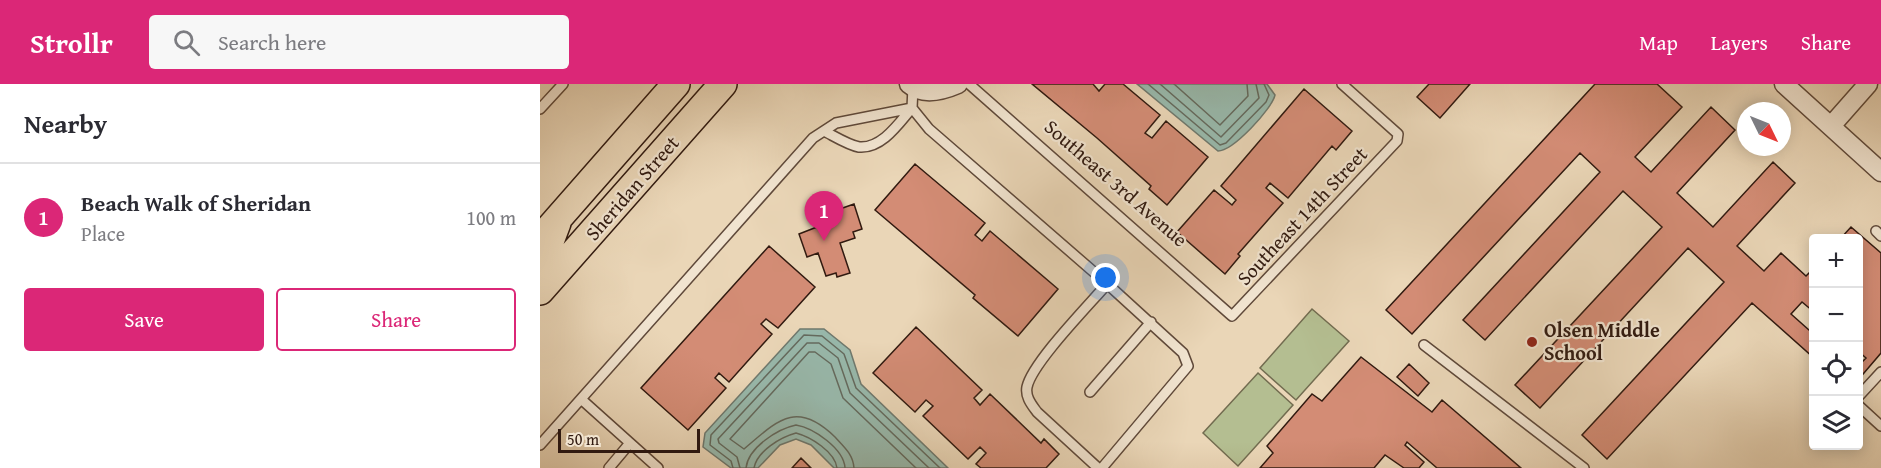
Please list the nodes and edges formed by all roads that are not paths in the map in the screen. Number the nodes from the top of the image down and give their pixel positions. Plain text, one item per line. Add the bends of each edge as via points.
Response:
1 (563, 84) edge
2 (676, 84) edge
3 (709, 84) edge
4 (723, 84) edge
5 (958, 84) edge
6 (969, 84) edge
7 (1342, 84) edge
8 (1784, 84) edge
9 (1868, 84) edge
10 (911, 86) edge
11 (912, 108) junction
12 (540, 109) edge
13 (1831, 126) junction
14 (824, 132) junction
15 (1881, 172) edge
16 (609, 214) junction
17 (560, 217) junction
18 (540, 239) edge
19 (540, 261) edge
20 (1107, 284) junction
21 (540, 291) edge
22 (1232, 316) joint
23 (1151, 322) junction
24 (1424, 345) dead end
25 (1881, 372) edge
26 (1090, 392) dead end
27 (1859, 396) edge
28 (581, 399) junction
29 (1863, 410) edge
30 (1881, 426) edge
31 (630, 443) junction
32 (540, 445) edge
33 (609, 468) edge
34 (658, 468) edge
35 (1100, 468) edge
36 (1584, 468) edge

1 - 12 lane
2 - 17 main road, Sheridan Street
3 - 16 main road via 641,160
4 - 16 main road, Sheridan Street
5 - 10 street via 934,92
6 - 22 lane, Southeast 3rd Avenue
7 - 22 lane, Southeast 14th Street via 1398,134 1397,141
8 - 13 street
9 - 13 street
10 - 11 lane
11 - 14 lane via 866,115 837,123
11 - 14 lane via 890,134 872,145 858,147
11 - 20 lane via 929,129
13 - 15 street
14 - 28 lane via 813,138
16 - 21 main road, Sheridan Street
17 - 18 main road, Sheridan Street
17 - 19 main road
20 - 23 lane
20 - 35 lane via 1034,370 1027,388 1029,402 1037,412
23 - 26 lane
23 - 35 lane via 1183,354 1188,366
24 - 36 lane
25 - 27 lane
28 - 31 lane
28 - 32 lane
29 - 30 lane
31 - 33 lane
31 - 34 lane

